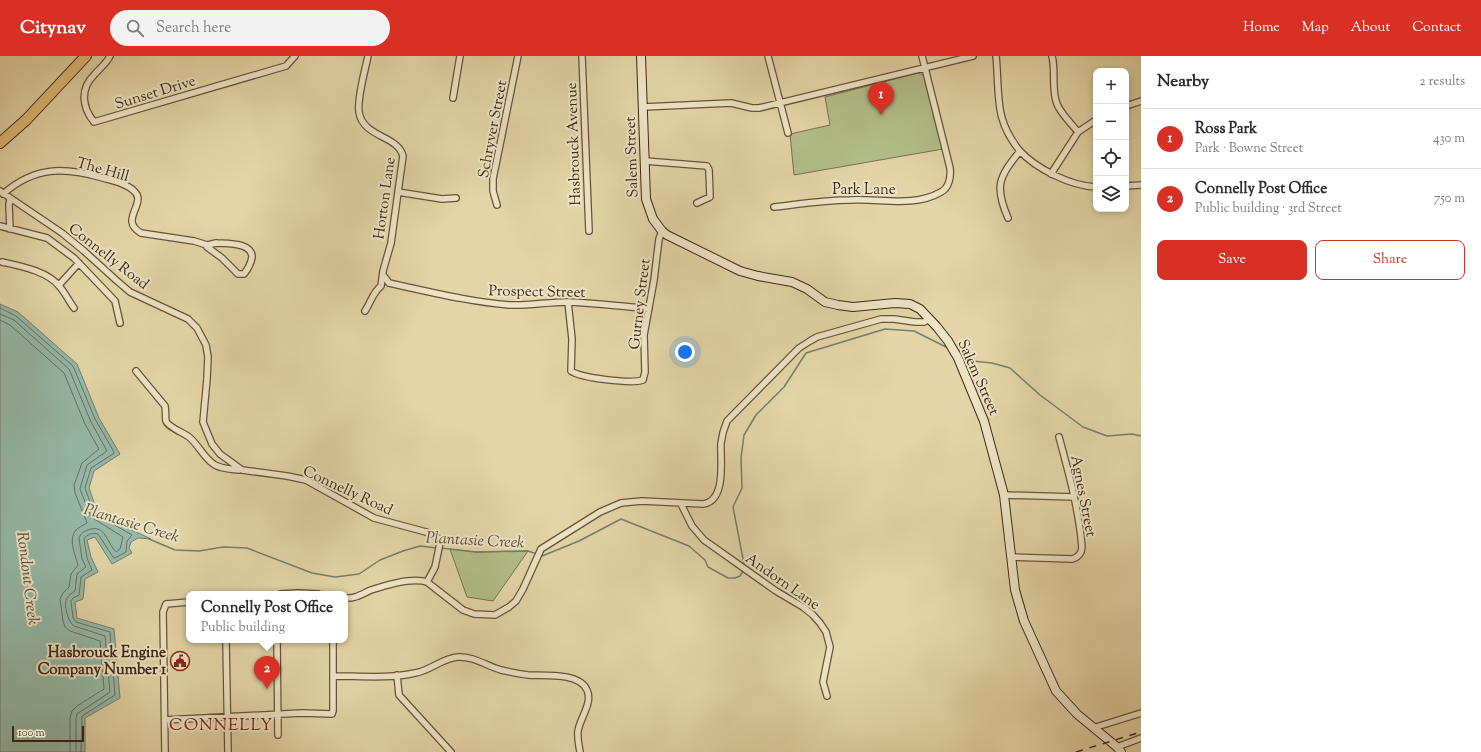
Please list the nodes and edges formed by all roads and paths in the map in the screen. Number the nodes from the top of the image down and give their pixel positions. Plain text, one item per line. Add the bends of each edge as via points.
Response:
1 (86, 56) edge
2 (110, 56) edge
3 (295, 56) edge
4 (368, 56) edge
5 (460, 56) edge
6 (518, 56) edge
7 (582, 56) edge
8 (641, 56) edge
9 (768, 56) edge
10 (922, 56) edge
11 (973, 56) edge
12 (996, 56) edge
13 (1052, 56) edge
14 (925, 68) junction
15 (453, 98) dead end
16 (1141, 101) edge
17 (780, 104) junction
18 (1129, 105) edge
19 (644, 107) junction
20 (1093, 122) edge
21 (1078, 132) junction
22 (788, 133) dead end
23 (0, 143) edge
24 (1020, 151) junction
25 (645, 161) junction
26 (1051, 174) junction
27 (1141, 184) edge
28 (1129, 186) edge
29 (1093, 187) edge
30 (398, 192) junction
31 (2, 193) edge
32 (456, 198) dead end
33 (10, 199) junction
34 (697, 203) dead end
35 (496, 205) dead end
36 (774, 207) dead end
37 (1008, 218) dead end
38 (0, 226) edge
39 (10, 229) junction
40 (589, 231) dead end
41 (662, 231) junction
42 (207, 245) junction
43 (2, 262) dead end
44 (79, 263) junction
45 (383, 275) junction
46 (59, 285) junction
47 (568, 302) junction
48 (74, 308) dead end
49 (649, 309) junction
50 (365, 311) dead end
51 (930, 319) junction
52 (120, 323) dead end
53 (136, 371) dead end
54 (1059, 437) dead end
55 (242, 470) junction
56 (1004, 495) junction
57 (1074, 496) junction
58 (681, 504) junction
59 (1012, 557) junction
60 (427, 582) junction
61 (348, 598) edge
62 (352, 599) junction
63 (186, 602) edge
64 (348, 602) edge
65 (226, 643) edge
66 (276, 643) edge
67 (333, 643) edge
68 (398, 675) junction
69 (333, 676) junction
70 (827, 696) dead end
71 (1141, 713) edge
72 (278, 714) junction
73 (228, 717) junction
74 (165, 720) junction
75 (1093, 728) junction
76 (278, 735) dead end
77 (1141, 738) edge
78 (1119, 749) edge
79 (165, 752) edge
80 (228, 752) edge
81 (451, 752) edge
82 (580, 752) edge

1 - 23 highway via 32,114
2 - 3 street, Sunset Drive via 85,87 84,101 88,116 94,122 286,66
4 - 30 street, Horton Lane via 359,113 363,123 370,130 397,146 402,153
5 - 15 street
6 - 35 street, Schryver Street via 493,179
7 - 40 street, Hasbrouck Avenue
8 - 19 street, Salem Street
9 - 17 street
10 - 14 street
11 - 14 street
12 - 24 street via 1002,117 1008,133
13 - 21 street via 1057,105
14 - 17 street
14 - 36 street, Park Lane via 951,174 948,184 941,192 913,200 892,202 863,199 830,200
16 - 18 street
17 - 19 street via 759,108 731,103
17 - 22 street
19 - 25 street, Salem Street
20 - 21 street
21 - 26 street
24 - 26 street
24 - 37 street via 1006,168 1001,183 1000,197
25 - 34 street via 706,166 709,170 710,197
25 - 41 street, Salem Street via 647,204 653,219
26 - 29 street via 1082,186
27 - 28 street
30 - 32 street via 442,199
30 - 45 street, Horton Lane via 391,243
31 - 33 street, Connelly Road
31 - 42 street, The Hill via 32,175 54,170 98,177 120,183 137,194 138,200 131,222 140,233
33 - 39 street
33 - 55 street, Connelly Road via 62,233 130,292 188,319 197,328 206,345 208,357 203,422 212,444 226,459
38 - 39 street
39 - 44 street via 47,238
41 - 49 street, Gurney Street
41 - 51 street, Salem Street via 740,271 792,282 830,304 853,307 902,303 916,307
42 - 42 street, The Hill via 216,243 247,247 252,255 248,269 244,274 238,274
43 - 46 street via 31,268
44 - 46 street
44 - 52 street via 115,301
45 - 47 street, Prospect Street via 389,283 398,286 466,300 511,305
45 - 50 street, Horton Lane via 381,286 375,290
46 - 48 street
47 - 49 street, Prospect Street
47 - 49 street, Gurney Street via 572,339 570,369 578,375 596,379 643,380 644,335
51 - 56 street, Salem Street via 955,352 968,381 984,421
51 - 58 street via 915,322 881,319 817,337 799,348 727,421 722,436 722,474 714,498 707,504
53 - 55 street via 164,406 169,425 196,443 216,465
54 - 57 street, Agnes Street
55 - 60 street, Connelly Road via 306,480 374,518 435,536 440,543 435,567
56 - 57 street
56 - 59 street, Salem Street
57 - 59 street, Agnes Street via 1082,548 1075,558 1066,560
58 - 60 street via 642,501 621,503 600,512 541,549 516,600 495,615 474,614 463,610
58 - 70 street, Andorn Lane via 692,526 704,540 803,607 820,623 826,632 830,647 822,682
59 - 75 street, Salem Street via 1019,608 1046,670 1056,691 1067,705
60 - 62 street via 392,584
61 - 62 street
62 - 64 street
63 - 74 street via 166,604 163,612
65 - 73 street
66 - 72 street
67 - 69 street
68 - 69 street
68 - 81 street via 399,695
68 - 82 street via 416,674 452,658 463,657 519,674 559,675 572,679 585,687 589,698 578,731
69 - 72 street via 332,713
71 - 75 street
72 - 73 street
72 - 76 street
73 - 74 street
73 - 80 street
74 - 79 street
75 - 78 street, Salem Street
77 - 78 street

